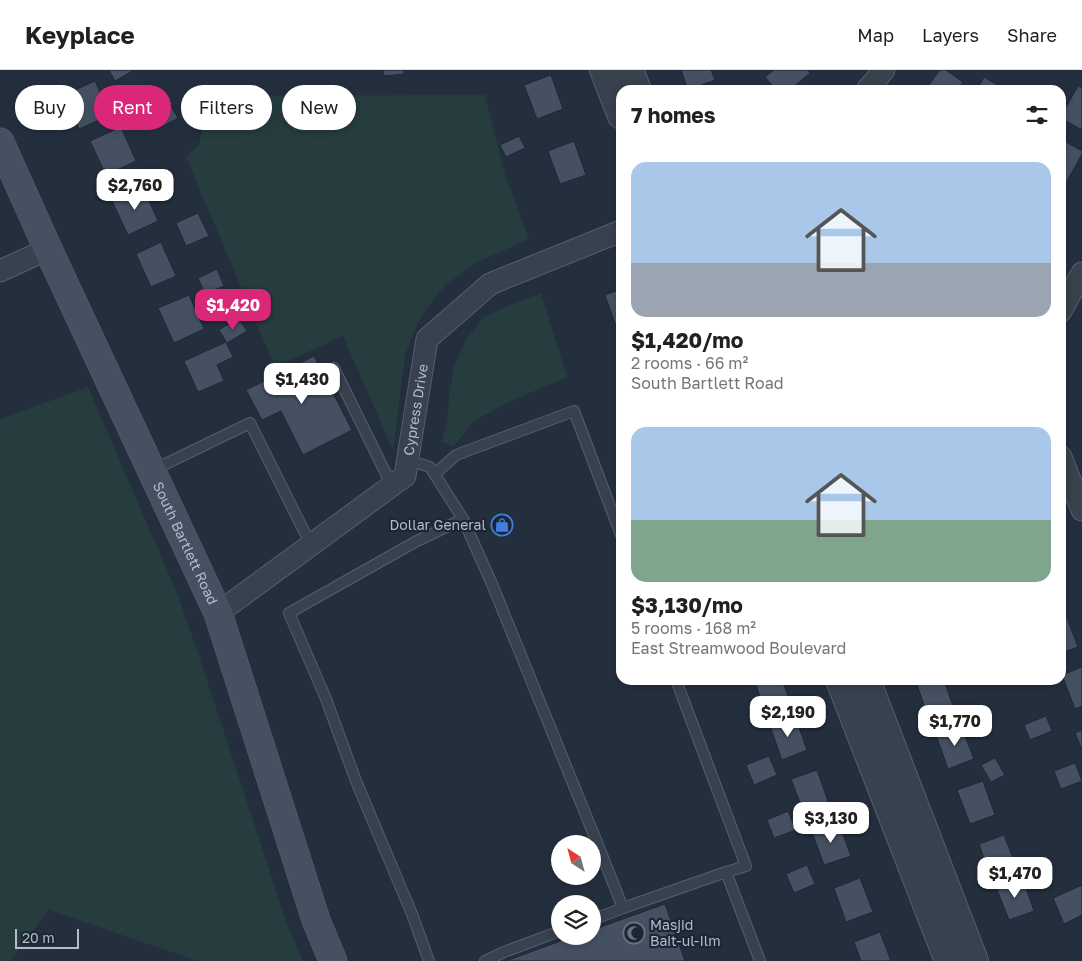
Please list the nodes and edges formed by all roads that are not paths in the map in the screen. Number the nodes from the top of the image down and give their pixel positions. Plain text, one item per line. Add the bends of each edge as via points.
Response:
1 (603, 70) edge
2 (630, 70) edge
3 (884, 70) edge
4 (636, 85) edge
5 (872, 85) edge
6 (616, 103) edge
7 (0, 142) edge
8 (616, 233) edge
9 (48, 249) junction
10 (0, 271) edge
11 (1082, 274) edge
12 (1066, 302) edge
13 (334, 368) dead end
14 (407, 460) junction
15 (1066, 469) edge
16 (152, 470) junction
17 (436, 474) junction
18 (392, 486) junction
19 (1082, 510) edge
20 (463, 519) junction
21 (616, 522) edge
22 (311, 545) junction
23 (218, 613) junction
24 (678, 685) edge
25 (842, 685) edge
26 (869, 685) edge
27 (726, 872) junction
28 (623, 908) junction
29 (601, 917) edge
30 (551, 935) edge
31 (332, 961) edge
32 (429, 961) edge
33 (485, 961) edge
34 (760, 961) edge
35 (948, 961) edge
36 (975, 961) edge

1 - 6 street
2 - 4 street
3 - 5 street
7 - 9 main road, South Bartlett Road
8 - 14 street, Cypress Drive via 490,284 427,338
9 - 10 street
9 - 16 main road, South Bartlett Road
11 - 12 street
13 - 18 lane
14 - 17 lane via 430,467
14 - 18 street, Cypress Drive via 405,476
15 - 19 street
16 - 22 lane via 250,423
16 - 23 main road, South Bartlett Road
17 - 20 lane
17 - 21 lane via 456,455 574,411
18 - 22 street, Cypress Drive
20 - 28 lane
20 - 32 lane via 415,542 289,613
22 - 23 street, Cypress Drive
23 - 31 main road, South Bartlett Road
24 - 27 lane via 746,866
25 - 35 street
26 - 36 street
27 - 28 lane
27 - 34 lane
28 - 29 lane
30 - 33 lane

